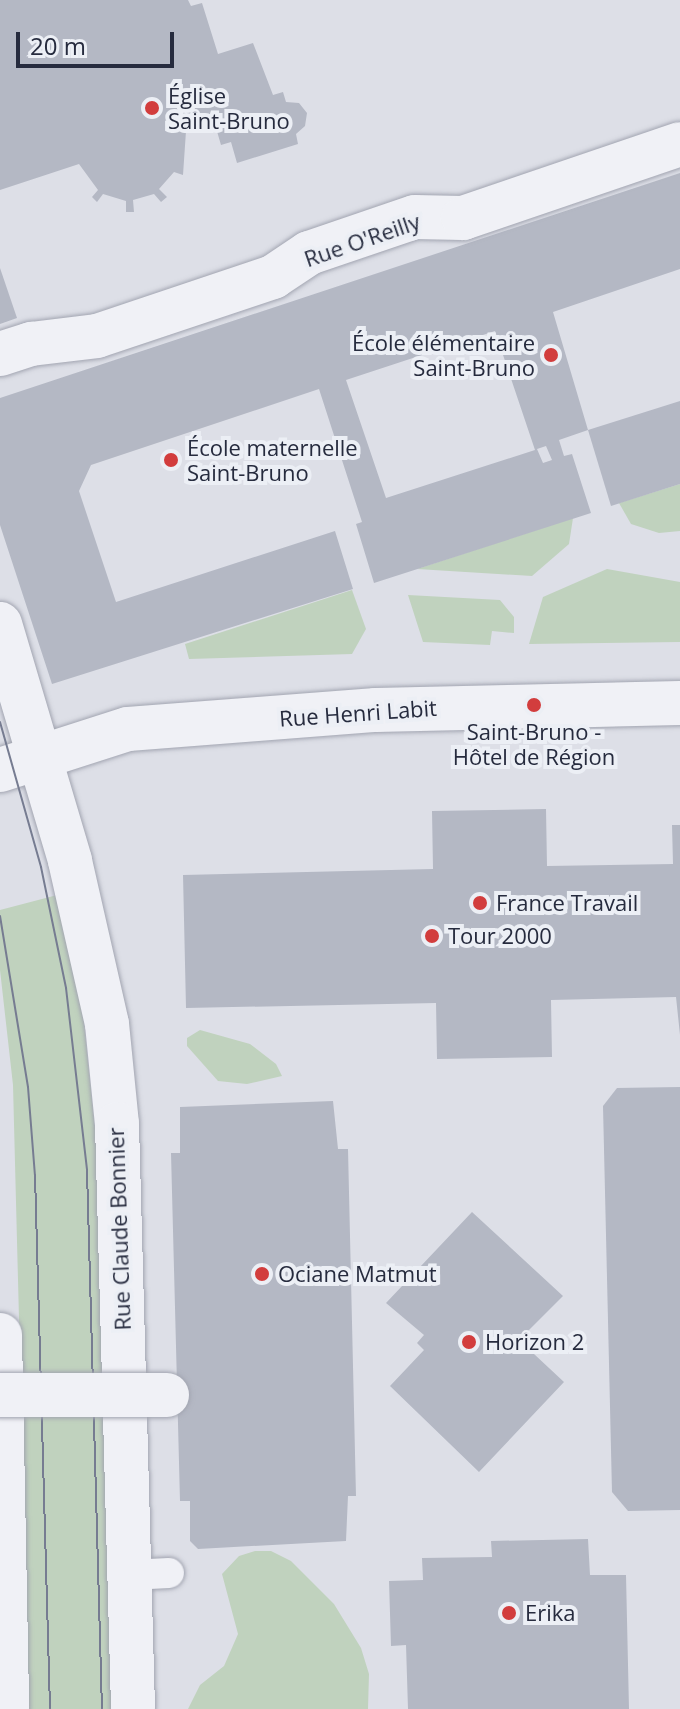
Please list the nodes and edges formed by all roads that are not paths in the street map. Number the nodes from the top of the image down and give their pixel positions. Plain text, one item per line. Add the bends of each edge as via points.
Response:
1 (680, 144) edge
2 (0, 354) edge
3 (0, 624) edge
4 (680, 703) edge
5 (20, 763) edge
6 (0, 1335) edge
7 (0, 1395) edge
8 (167, 1395) dead end
9 (2, 1535) edge
10 (3, 1641) edge
11 (7, 1709) edge
12 (133, 1709) edge

1 - 2 street, Rue O'Reilly via 463,218 415,217 309,253 273,277 97,336 31,344
3 - 5 street, Rue Claude Bonnier
4 - 5 street, Rue Henri Labit via 376,710 128,729
5 - 12 street, Rue Claude Bonnier via 77,890 107,1024 149,1574
6 - 9 street
7 - 8 street, bridge
9 - 10 street
10 - 11 street

